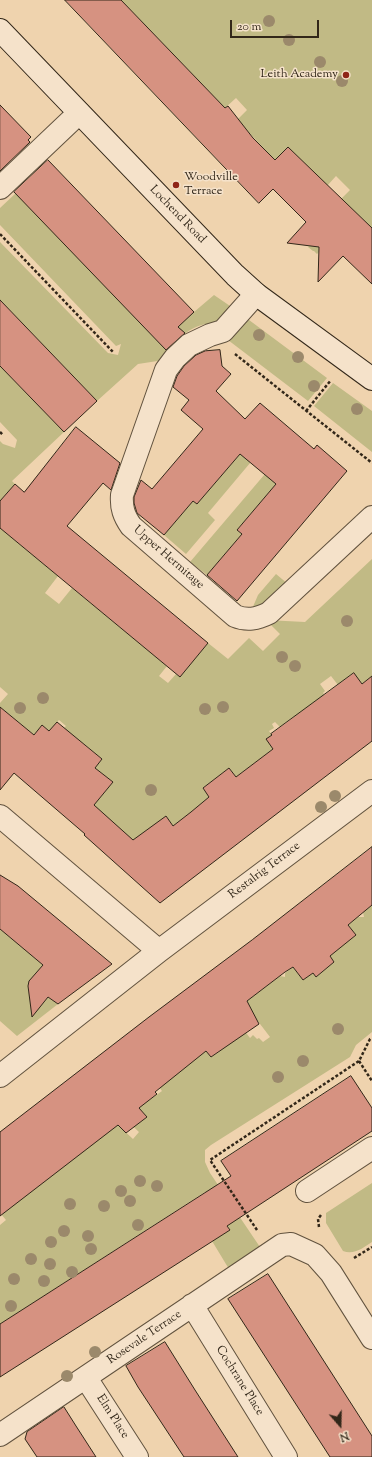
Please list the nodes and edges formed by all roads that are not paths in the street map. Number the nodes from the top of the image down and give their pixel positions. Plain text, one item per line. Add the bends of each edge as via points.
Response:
1 (0, 30) edge
2 (79, 113) junction
3 (0, 188) edge
4 (256, 294) junction
5 (372, 379) edge
6 (372, 517) edge
7 (372, 791) edge
8 (0, 816) edge
9 (159, 951) junction
10 (0, 1076) edge
11 (372, 1148) edge
12 (307, 1191) dead end
13 (192, 1305) junction
14 (372, 1338) edge
15 (86, 1378) junction
16 (0, 1435) edge
17 (138, 1457) edge
18 (286, 1457) edge

1 - 2 street, Lochend Road
2 - 3 street
2 - 4 street, Lochend Road
4 - 5 street, Lochend Road
4 - 6 street, Upper Hermitage via 224,331 210,334 188,345 166,370 122,495 123,513 132,526 235,616 248,620 268,613
7 - 9 street, Restalrig Terrace
8 - 9 street
9 - 10 street, Restalrig Terrace
11 - 12 street
13 - 14 street, Rosevale Terrace via 290,1250 315,1255 331,1273
13 - 15 street, Rosevale Terrace
13 - 18 street, Cochrane Place
15 - 16 street, Rosevale Terrace
15 - 17 street, Elm Place

